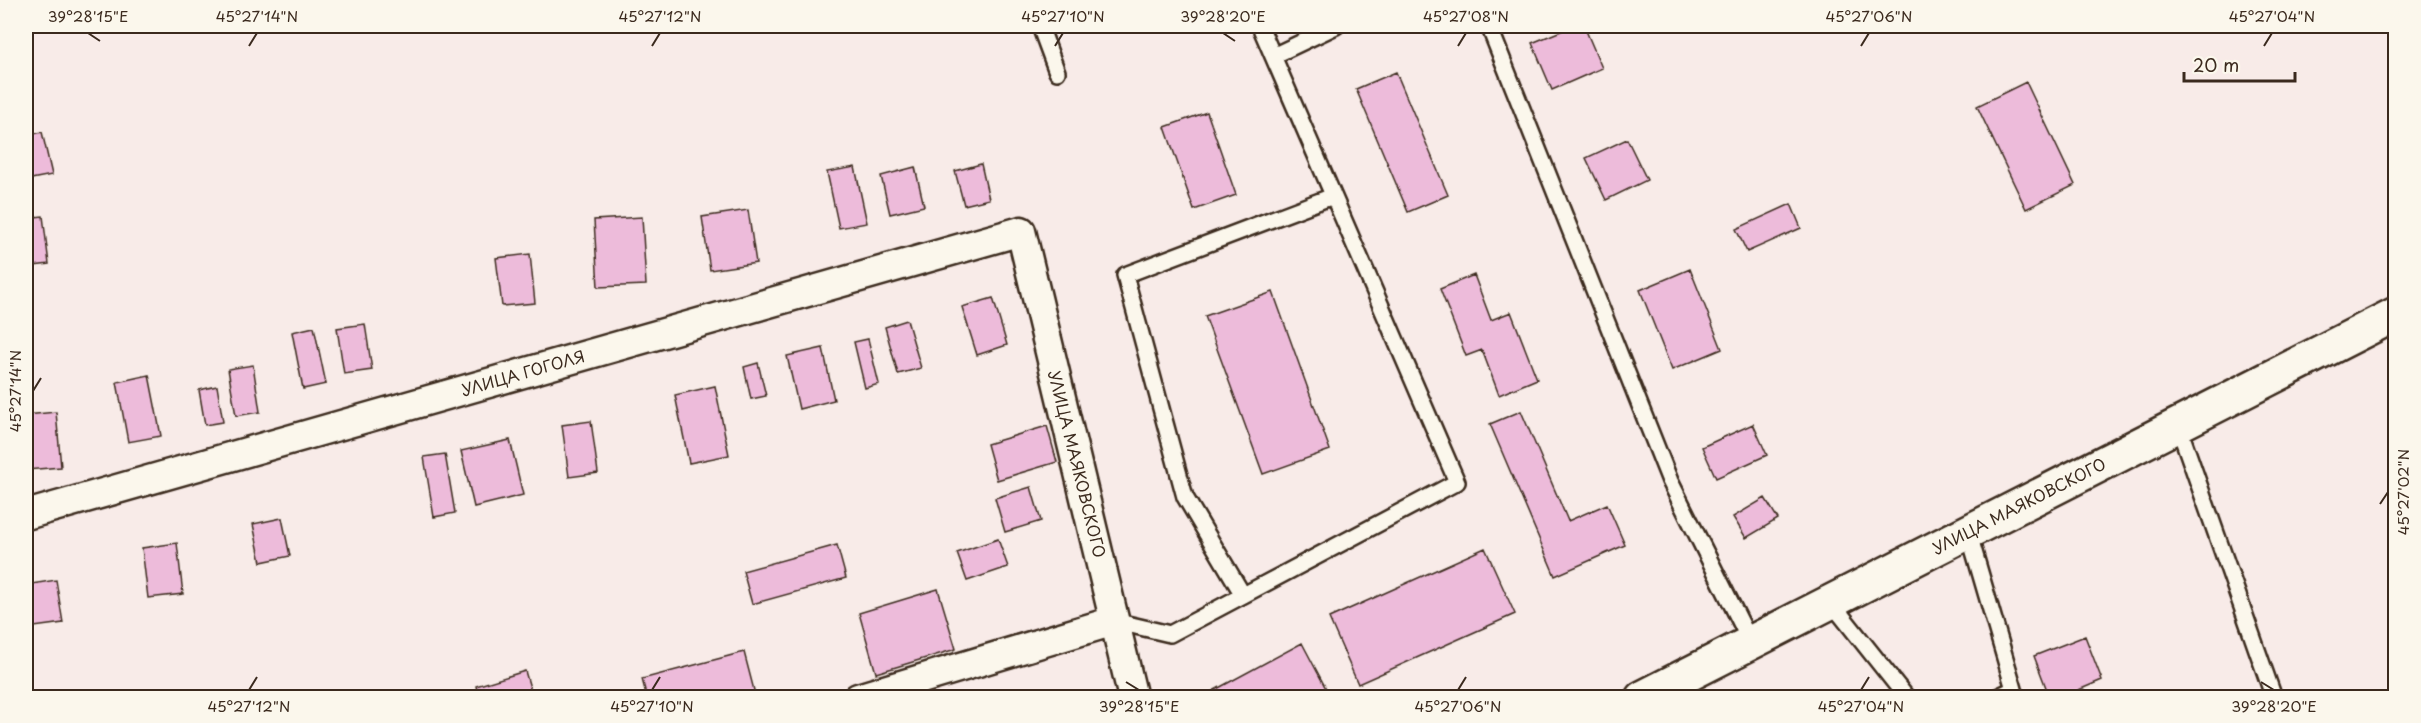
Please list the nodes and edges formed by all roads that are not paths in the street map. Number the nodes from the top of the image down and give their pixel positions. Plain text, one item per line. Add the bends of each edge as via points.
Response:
1 (1040, 26) edge
2 (1260, 26) edge
3 (1336, 26) edge
4 (1489, 26) edge
5 (1273, 56) junction
6 (1057, 72) dead end
7 (1334, 196) junction
8 (1021, 231) joint
9 (2396, 314) edge
10 (2178, 425) junction
11 (26, 515) edge
12 (1968, 531) junction
13 (1243, 596) junction
14 (1830, 601) junction
15 (1114, 621) junction
16 (1750, 641) junction
17 (858, 698) edge
18 (1133, 698) edge
19 (1642, 698) edge
20 (1907, 698) edge
21 (1995, 698) edge
22 (2274, 698) edge

1 - 6 lane
2 - 5 lane
3 - 5 lane
4 - 16 lane via 1670,481
5 - 7 lane
7 - 13 lane via 1457,482
7 - 13 lane via 1125,275 1185,496
8 - 11 street, УЛИЦА ГОГОЛЯ
8 - 15 street, УЛИЦА МАЯКОВСКОГО
9 - 10 main road, УЛИЦА МАЯКОВСКОГО
10 - 12 main road, УЛИЦА МАЯКОВСКОГО
10 - 22 lane
12 - 14 main road, УЛИЦА МАЯКОВСКОГО
12 - 21 lane via 2014,689
13 - 15 lane via 1170,634
14 - 16 main road, УЛИЦА МАЯКОВСКОГО
14 - 20 lane
15 - 17 street
15 - 18 street, УЛИЦА МАЯКОВСКОГО
16 - 19 main road, УЛИЦА МАЯКОВСКОГО

